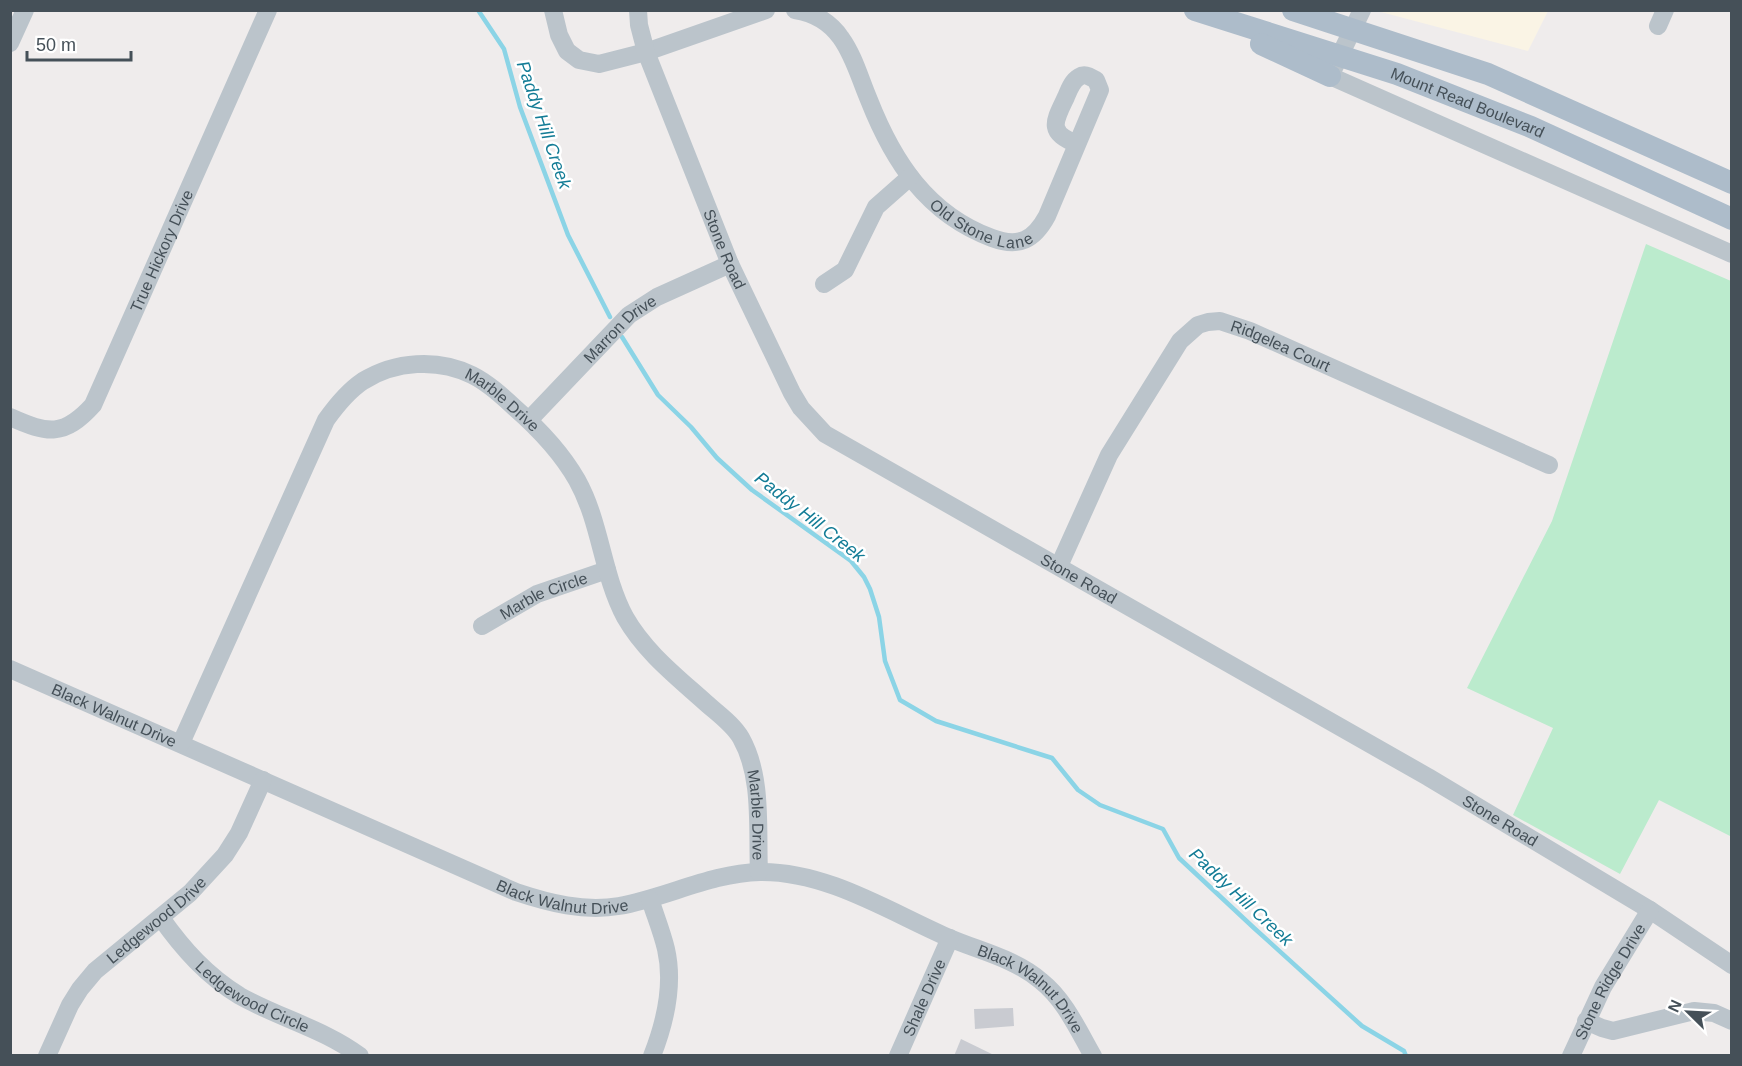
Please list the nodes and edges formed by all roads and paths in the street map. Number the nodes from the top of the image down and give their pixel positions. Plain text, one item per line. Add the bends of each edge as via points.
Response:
1 (25, 10) edge
2 (268, 10) edge
3 (553, 10) edge
4 (638, 10) edge
5 (766, 10) edge
6 (795, 10) edge
7 (1189, 10) edge
8 (1195, 10) edge
9 (1293, 10) edge
10 (821, 14) edge
11 (714, 19) edge
12 (1358, 20) edge
13 (10, 43) edge
14 (646, 52) junction
15 (1335, 67) junction
16 (1077, 144) dead end
17 (910, 177) junction
18 (1731, 183) edge
19 (1731, 219) edge
20 (1731, 254) edge
21 (730, 264) junction
22 (824, 285) dead end
23 (10, 417) edge
24 (529, 420) junction
25 (1549, 465) dead end
26 (1059, 566) junction
27 (607, 570) junction
28 (482, 626) dead end
29 (10, 669) edge
30 (181, 743) junction
31 (263, 780) junction
32 (759, 872) junction
33 (650, 898) junction
34 (1650, 910) junction
35 (161, 918) junction
36 (950, 938) junction
37 (1731, 966) edge
38 (1586, 1021) junction
39 (1731, 1021) edge
40 (47, 1056) edge
41 (360, 1056) edge
42 (652, 1056) edge
43 (898, 1056) edge
44 (1093, 1056) edge
45 (1571, 1056) edge

1 - 13 street
2 - 23 street, True Hickory Drive via 93,405 71,426 57,431
3 - 14 street via 563,45 579,60 599,64
4 - 14 street, Stone Road
5 - 11 street
6 - 10 street, Old Stone Lane
7 - 15 main road
8 - 15 main road, Mount Read Boulevard
9 - 12 main road, Mount Read Boulevard
10 - 17 street, Old Stone Lane via 850,52 884,135
11 - 14 street
12 - 15 street
12 - 18 main road, Mount Read Boulevard
14 - 21 street, Stone Road
15 - 19 main road, Mount Read Boulevard via 1396,74 1531,127
15 - 20 street, Mount Read Boulevard
16 - 17 street, Old Stone Lane via 1041,227 1023,241 1001,242 972,229 936,204
17 - 22 street, Old Stone Lane via 876,207 845,270
21 - 24 street, Marron Drive via 657,297 628,315
21 - 26 street, Stone Road via 792,393 825,434
24 - 27 street, Marble Drive via 577,481 598,533
24 - 30 street, Marble Drive via 486,383 441,365 423,363 390,369 350,391 326,420 315,441
25 - 26 street, Ridgelea Court via 1250,331 1220,321 1208,322 1198,325 1180,341 1109,455
26 - 34 street, Stone Road via 1428,777
27 - 28 street, Marble Circle via 537,594
27 - 32 street, Marble Drive via 624,615 641,642 740,736 756,786
29 - 30 street, Black Walnut Drive
30 - 31 street, Black Walnut Drive
31 - 33 street, Black Walnut Drive via 536,899 583,908 617,907
31 - 35 street, Ledgewood Drive via 225,855 210,874
32 - 33 street, Black Walnut Drive via 707,881
32 - 36 street, Black Walnut Drive via 822,882
33 - 42 street via 669,971 668,997
34 - 37 street, Stone Road
34 - 38 street, Stone Ridge Drive
35 - 40 street, Ledgewood Drive via 111,956 80,989
35 - 41 street, Ledgewood Circle via 204,970 220,983 331,1037
36 - 43 street, Shale Drive
36 - 44 street, Black Walnut Drive via 1006,960 1041,981 1066,1010
38 - 39 street via 1613,1031 1694,1011 1714,1013
38 - 45 street, Stone Ridge Drive

